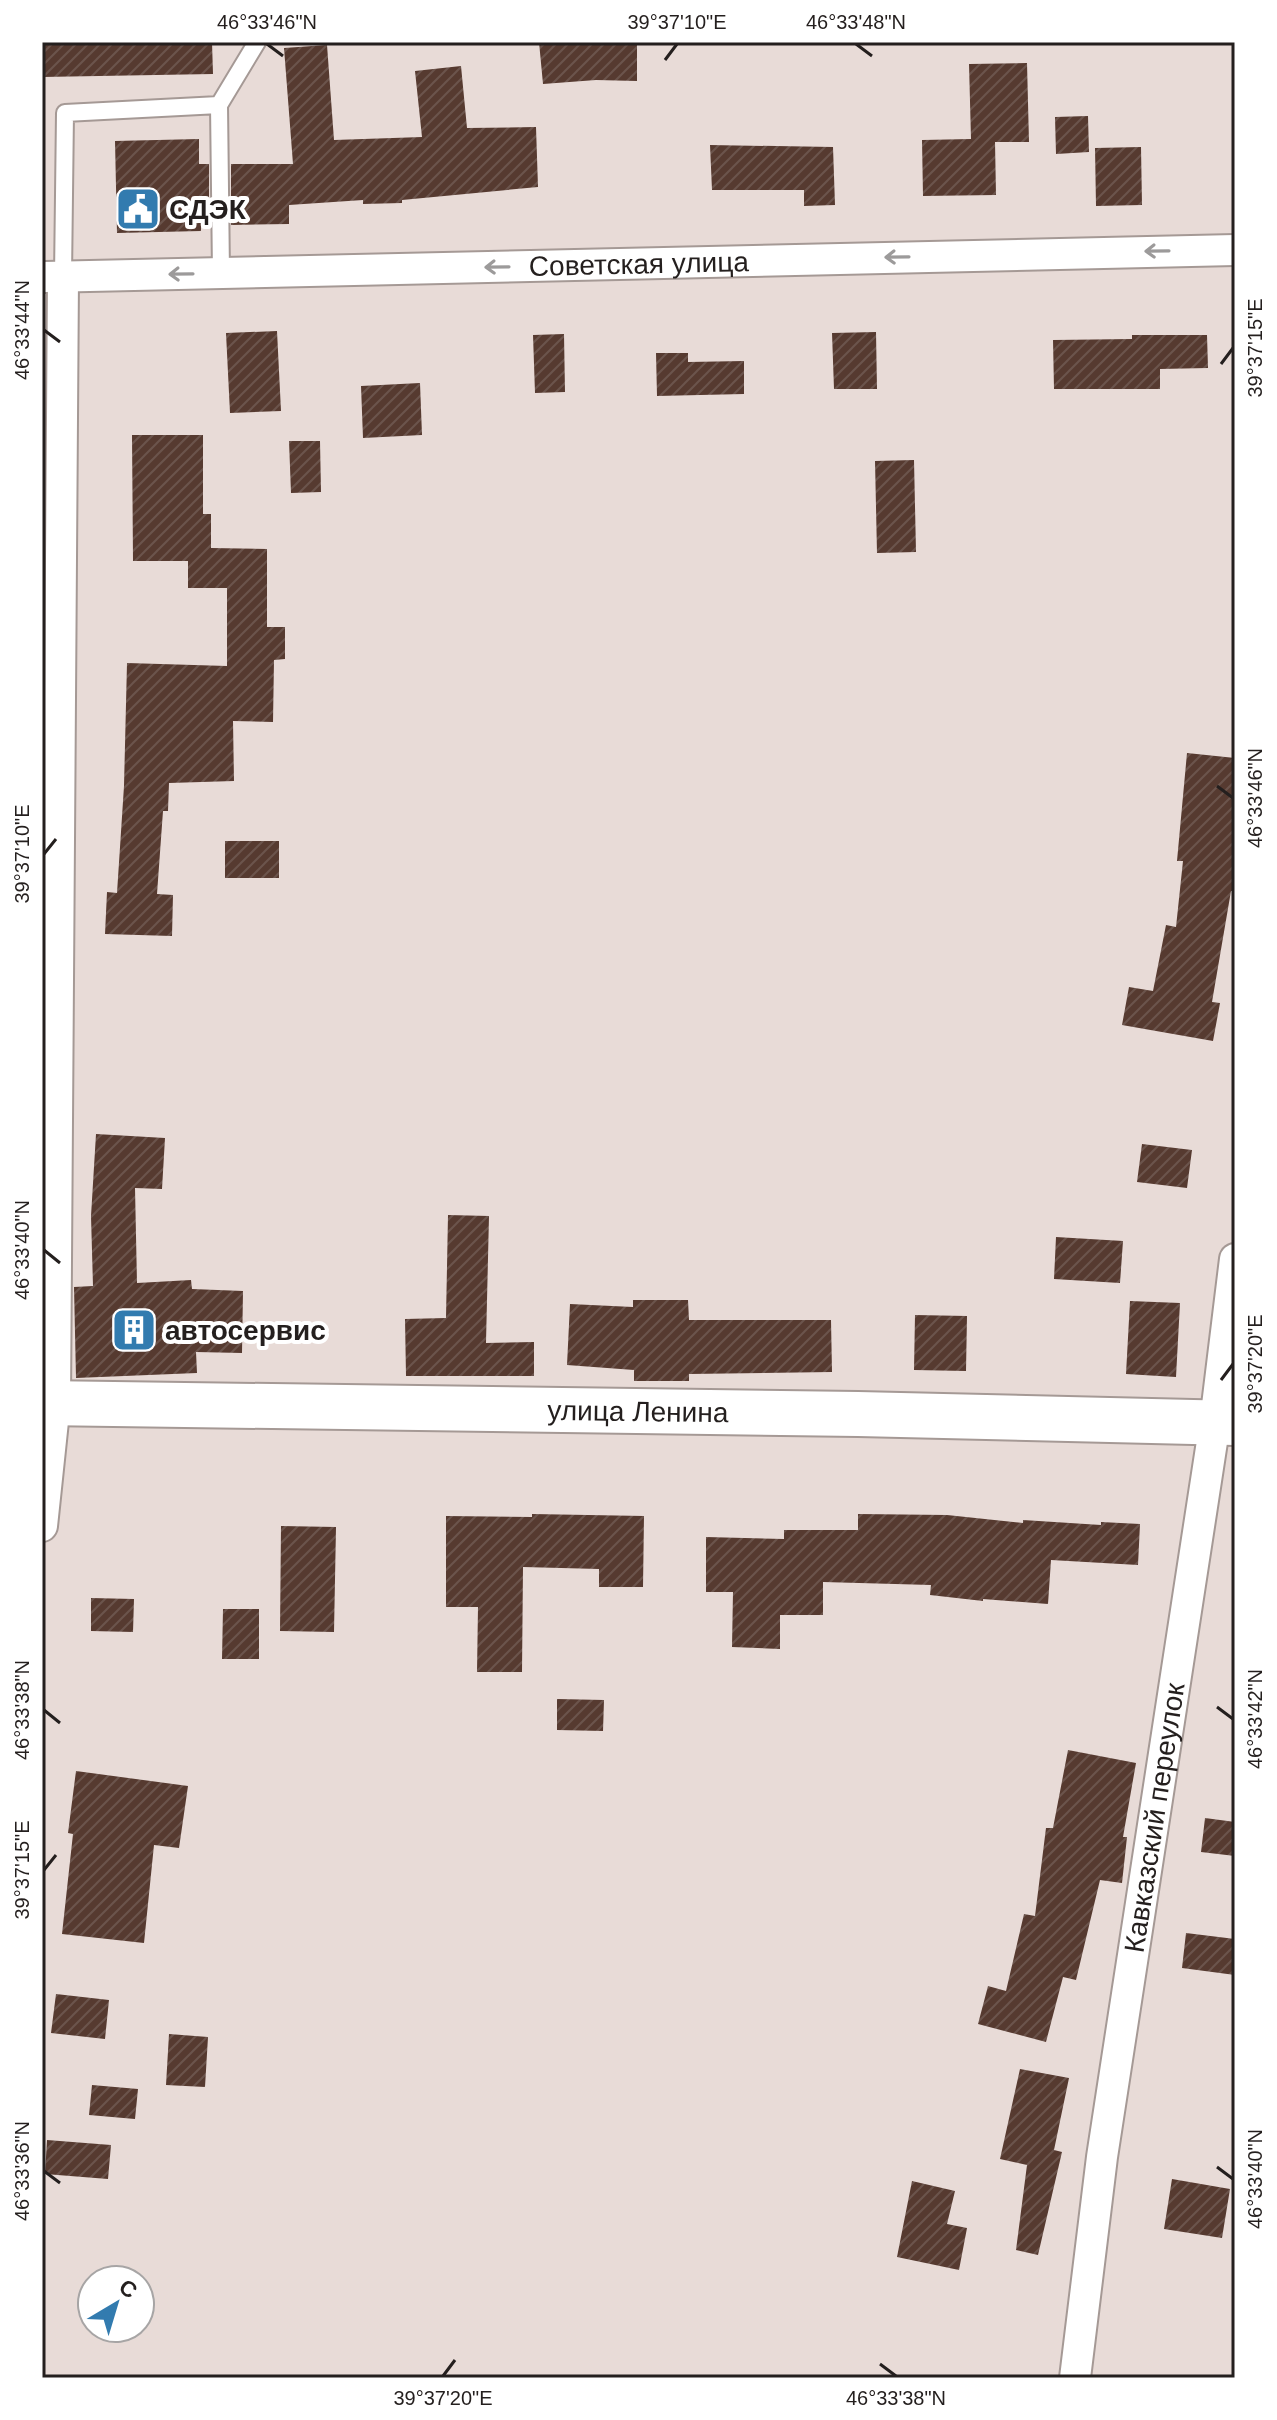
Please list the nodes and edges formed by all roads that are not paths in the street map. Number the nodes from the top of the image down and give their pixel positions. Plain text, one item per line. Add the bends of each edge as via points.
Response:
1 (257, 42) edge
2 (219, 105) junction
3 (1235, 250) edge
4 (221, 273) junction
5 (52, 277) edge
6 (1235, 1259) edge
7 (49, 1402) edge
8 (1225, 1423) edge
9 (42, 1526) edge
10 (1075, 2378) edge

1 - 2 lane
2 - 4 lane
2 - 5 lane via 65,113
3 -> 4 street, Советская улица
4 -> 5 street, Советская улица
5 - 7 street
6 - 8 street, Кавказский переулок
7 - 8 street, улица Ленина
7 - 9 street
8 - 10 street, Кавказский переулок via 1102,2157

